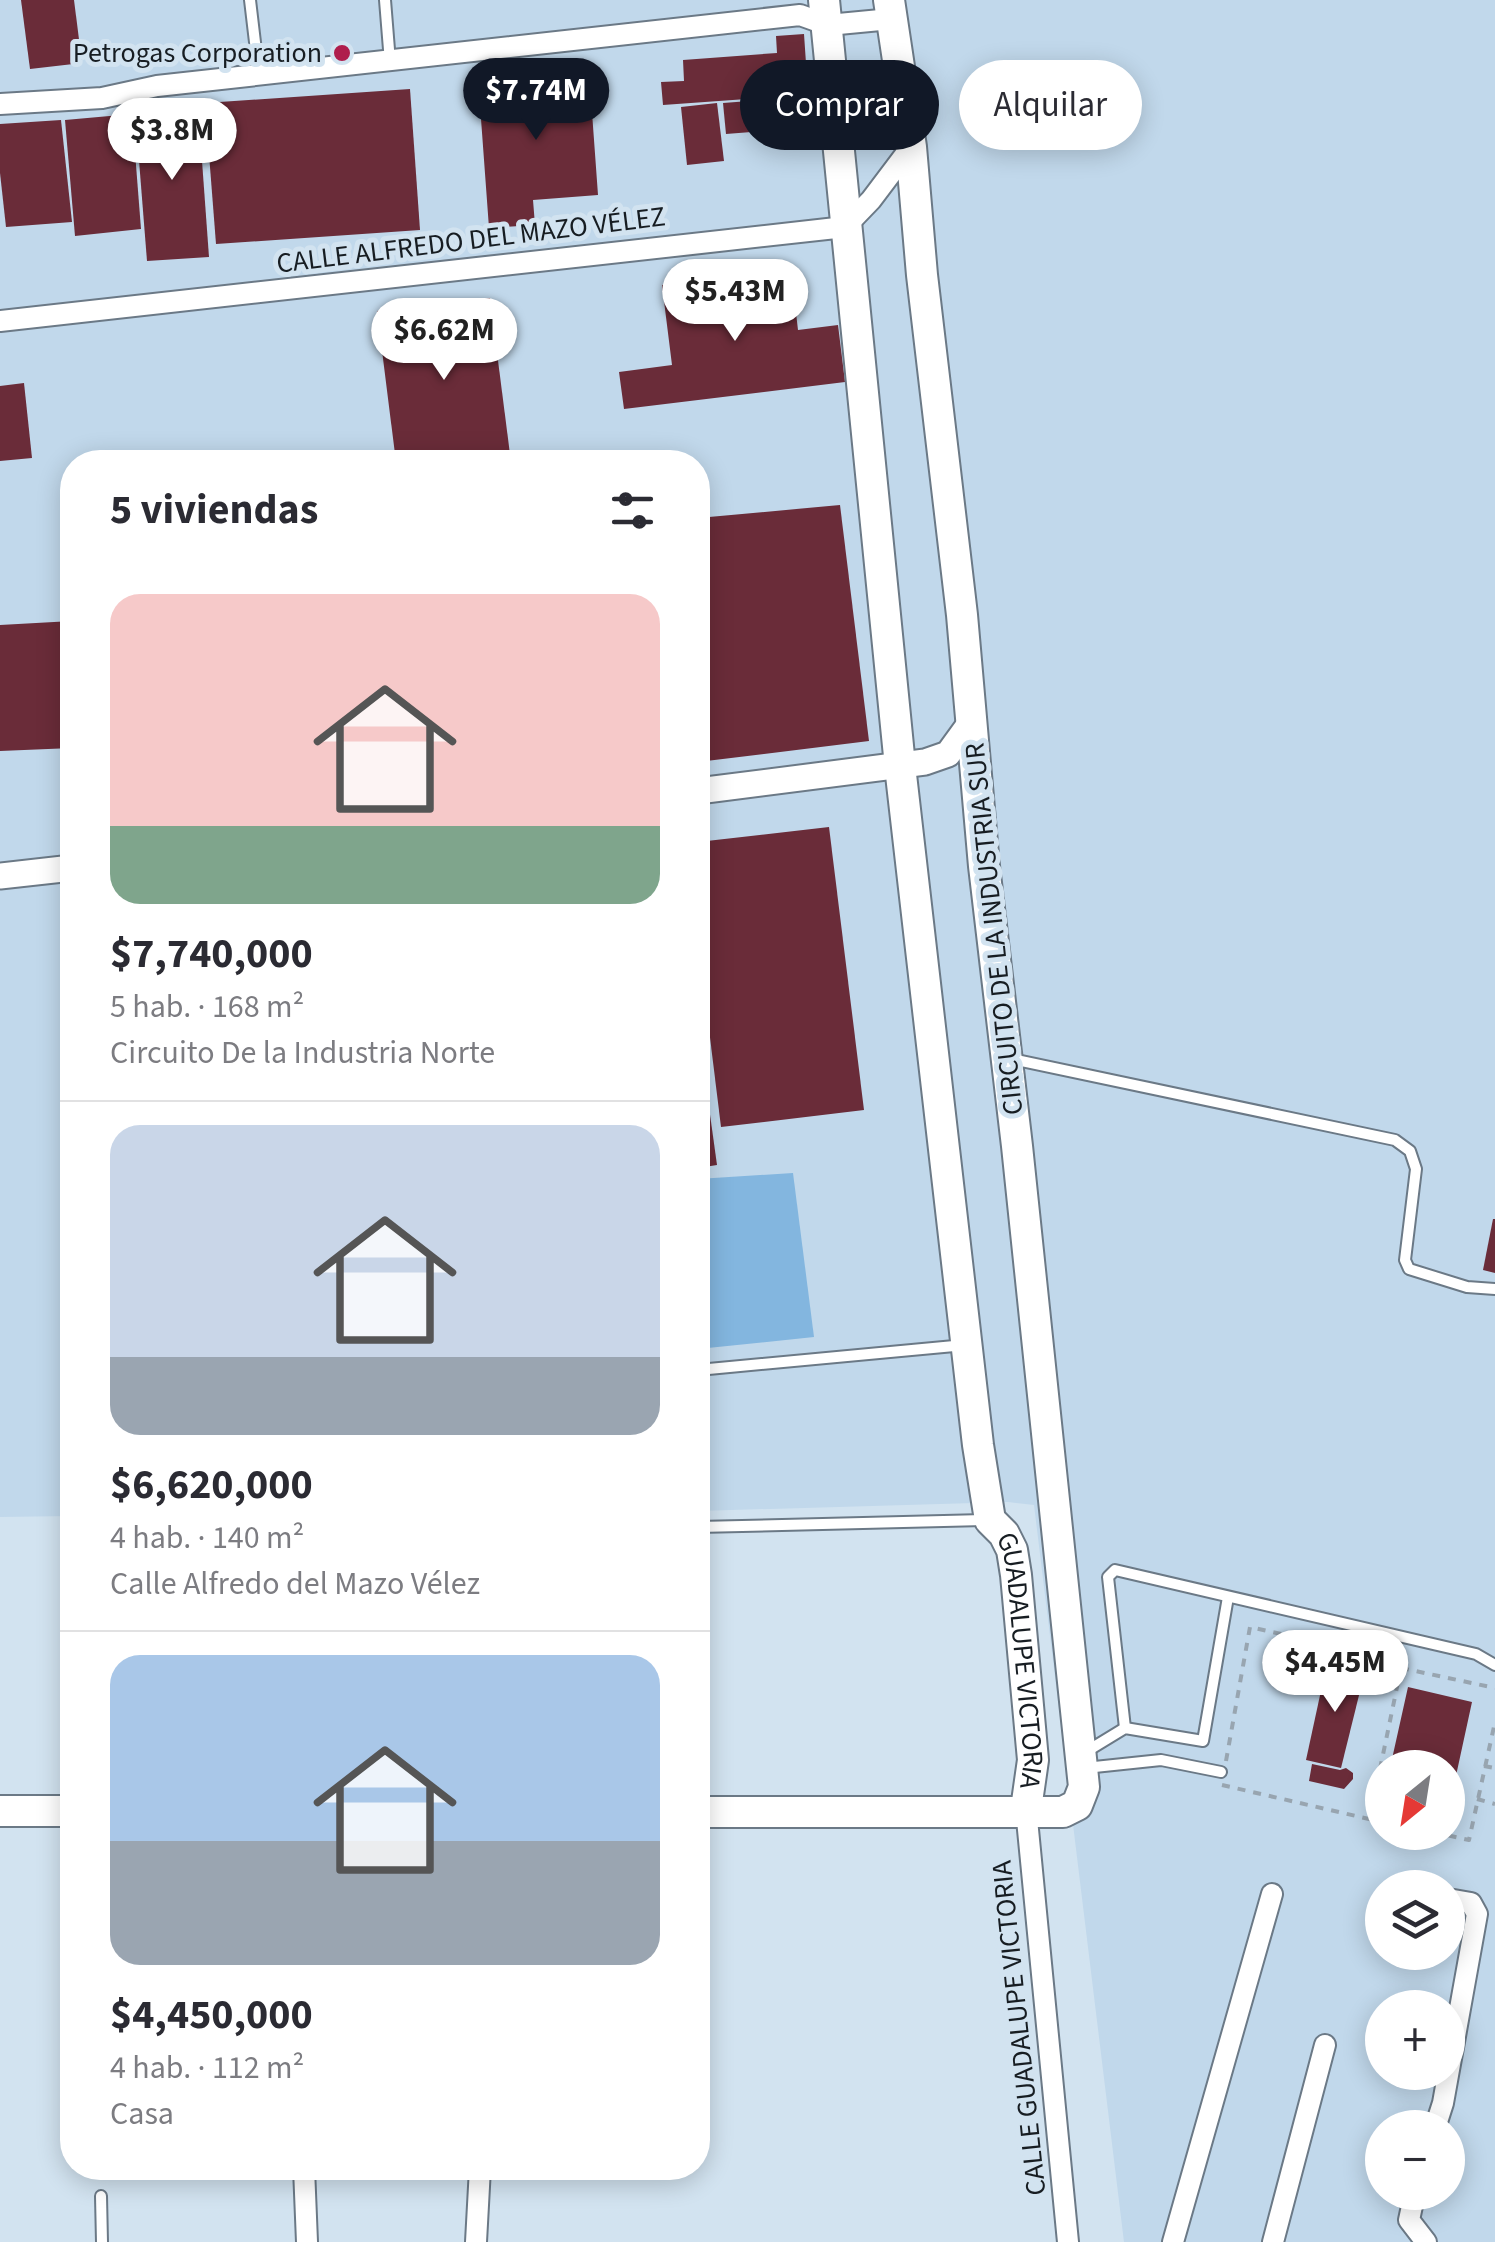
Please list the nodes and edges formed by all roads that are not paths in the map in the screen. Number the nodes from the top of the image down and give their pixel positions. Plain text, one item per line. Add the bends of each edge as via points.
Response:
1 (250, 0) edge
2 (384, 0) edge
3 (890, 10) edge
4 (826, 12) edge
5 (898, 60) edge
6 (390, 62) junction
7 (259, 77) junction
8 (0, 104) edge
9 (908, 150) edge
10 (911, 150) edge
11 (844, 228) junction
12 (0, 322) edge
13 (972, 722) junction
14 (900, 766) junction
15 (710, 790) edge
16 (60, 869) edge
17 (0, 876) edge
18 (1006, 1057) junction
19 (1495, 1290) edge
20 (966, 1344) junction
21 (710, 1369) edge
22 (990, 1520) junction
23 (710, 1527) edge
24 (1228, 1597) junction
25 (1495, 1664) edge
26 (1125, 1728) junction
27 (1083, 1761) junction
28 (1221, 1772) dead end
29 (1026, 1809) junction
30 (60, 1811) edge
31 (0, 1812) edge
32 (710, 1812) edge
33 (1272, 1894) dead end
34 (1465, 1902) edge
35 (1326, 2044) dead end
36 (1440, 2110) edge
37 (304, 2180) edge
38 (479, 2180) edge
39 (101, 2196) dead end
40 (1411, 2210) edge
41 (102, 2242) edge
42 (307, 2242) edge
43 (476, 2242) edge
44 (1068, 2242) edge
45 (1173, 2242) edge
46 (1272, 2242) edge
47 (1426, 2242) edge

1 - 7 lane
2 - 6 lane
3 - 4 street
3 - 5 main road, CIRCUITO DE LA INDUSTRIA SUR
4 - 6 street
4 - 11 main road
6 - 7 street
7 - 8 street
9 - 11 street
10 - 13 main road, CIRCUITO DE LA INDUSTRIA SUR
11 - 12 street, CALLE ALFREDO DEL MAZO VÉLEZ
11 - 14 main road
13 - 14 street via 948,754
13 - 18 main road, CIRCUITO DE LA INDUSTRIA SUR
14 - 15 street
14 - 20 main road
16 - 17 street
18 - 19 lane via 1395,1140 1410,1151 1416,1168 1409,1269
18 - 27 main road, CIRCUITO DE LA INDUSTRIA SUR
20 - 21 lane
20 - 22 main road
22 - 23 lane
22 - 29 main road, GUADALUPE VICTORIA via 1012,1550 1016,1575 1033,1760
24 - 25 lane via 1476,1654
24 - 26 lane via 1204,1740
24 - 26 lane via 1111,1572
26 - 27 lane
27 - 28 lane via 1160,1760
27 - 29 main road, CIRCUITO DE LA INDUSTRIA SUR via 1077,1805 1063,1812
29 - 32 main road
29 - 44 street, CALLE GUADALUPE VICTORIA
30 - 31 main road
33 - 45 street
34 - 36 street via 1477,1914
35 - 46 street
37 - 42 street
38 - 43 street
39 - 41 lane
40 - 47 street via 1409,2220

